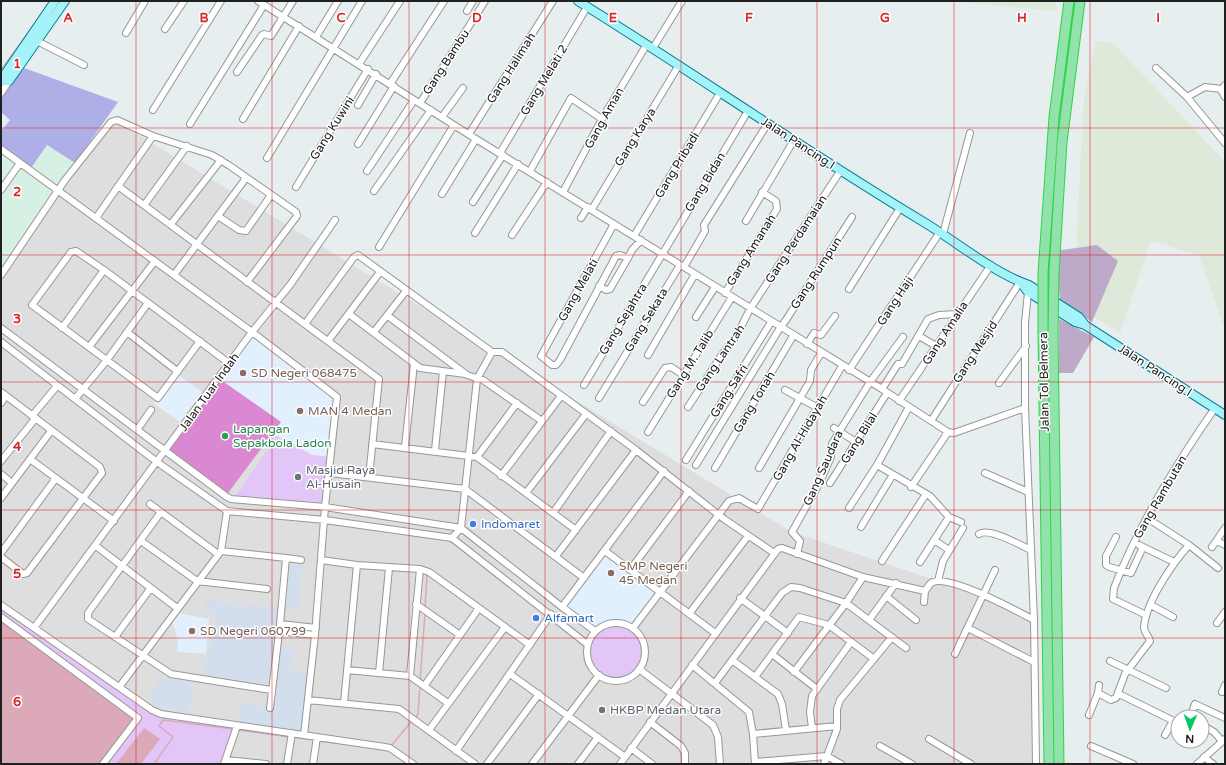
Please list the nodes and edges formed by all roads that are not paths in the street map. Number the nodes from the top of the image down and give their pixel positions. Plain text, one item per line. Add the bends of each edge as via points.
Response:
1 (55, 1) edge
2 (65, 1) edge
3 (145, 1) edge
4 (184, 1) edge
5 (221, 1) edge
6 (258, 1) edge
7 (293, 1) edge
8 (338, 1) edge
9 (362, 1) edge
10 (400, 1) edge
11 (444, 1) edge
12 (473, 1) edge
13 (485, 1) edge
14 (553, 1) edge
15 (578, 1) edge
16 (682, 1) edge
17 (1069, 1) edge
18 (1080, 1) edge
19 (264, 5) junction
20 (587, 7) junction
21 (467, 11) dead end
22 (283, 16) junction
23 (299, 26) junction
24 (165, 28) dead end
25 (126, 33) dead end
26 (316, 37) junction
27 (37, 41) junction
28 (650, 46) junction
29 (334, 48) junction
30 (359, 64) junction
31 (84, 65) dead end
32 (679, 65) junction
33 (1156, 68) dead end
34 (368, 69) junction
35 (237, 72) dead end
36 (376, 74) junction
37 (4, 80) edge
38 (392, 85) junction
39 (1223, 87) edge
40 (463, 88) dead end
41 (1, 93) edge
42 (720, 93) junction
43 (1186, 97) junction
44 (1225, 97) edge
45 (417, 101) junction
46 (358, 105) dead end
47 (153, 110) dead end
48 (431, 110) junction
49 (748, 111) junction
50 (442, 117) junction
51 (243, 119) dead end
52 (602, 119) junction
53 (768, 123) junction
54 (190, 124) dead end
55 (454, 124) junction
56 (970, 133) dead end
57 (469, 134) junction
58 (153, 136) junction
59 (476, 139) junction
60 (794, 140) junction
61 (1225, 143) edge
62 (358, 144) dead end
63 (187, 146) junction
64 (1, 149) edge
65 (502, 154) junction
66 (267, 158) dead end
67 (221, 160) junction
68 (20, 163) junction
69 (518, 164) junction
70 (841, 170) junction
71 (367, 171) dead end
72 (530, 171) junction
73 (246, 178) junction
74 (547, 182) junction
75 (118, 186) junction
76 (296, 187) dead end
77 (1, 190) edge
78 (58, 190) junction
79 (374, 191) dead end
80 (563, 192) junction
81 (762, 192) junction
82 (442, 194) dead end
83 (270, 195) junction
84 (473, 202) dead end
85 (144, 204) junction
86 (590, 208) junction
87 (900, 208) junction
88 (218, 216) junction
89 (852, 217) dead end
90 (96, 218) junction
91 (581, 218) dead end
92 (336, 220) dead end
93 (746, 221) dead end
94 (171, 224) junction
95 (614, 224) junction
96 (942, 233) junction
97 (475, 234) dead end
98 (512, 235) dead end
99 (634, 236) junction
100 (640, 240) junction
101 (196, 245) junction
102 (379, 247) dead end
103 (662, 254) junction
104 (628, 258) junction
105 (154, 261) junction
106 (990, 265) junction
107 (682, 266) junction
108 (104, 270) junction
109 (380, 272) junction
110 (695, 274) junction
111 (1, 275) edge
112 (174, 275) junction
113 (247, 282) junction
114 (1020, 282) junction
115 (599, 286) junction
116 (716, 287) junction
117 (848, 289) dead end
118 (131, 290) junction
119 (406, 291) junction
120 (1028, 292) junction
121 (725, 293) junction
122 (732, 297) junction
123 (275, 302) junction
124 (148, 303) junction
125 (750, 309) junction
126 (349, 314) junction
127 (957, 314) junction
128 (388, 316) junction
129 (835, 316) dead end
130 (696, 317) dead end
131 (771, 322) junction
132 (305, 324) junction
133 (1085, 325) junction
134 (1, 328) edge
135 (62, 328) junction
136 (780, 328) junction
137 (127, 332) junction
138 (252, 332) junction
139 (374, 332) junction
140 (794, 336) junction
141 (919, 336) junction
142 (903, 337) dead end
143 (200, 341) junction
144 (1, 342) edge
145 (328, 342) junction
146 (807, 344) junction
147 (936, 346) junction
148 (1026, 346) junction
149 (89, 347) junction
150 (492, 352) junction
151 (821, 353) junction
152 (648, 355) dead end
153 (107, 360) junction
154 (230, 364) junction
155 (414, 364) junction
156 (842, 366) junction
157 (849, 370) junction
158 (178, 371) junction
159 (444, 372) junction
160 (467, 375) junction
161 (683, 375) junction
162 (477, 379) junction
163 (870, 382) junction
164 (999, 383) dead end
165 (584, 385) dead end
166 (57, 386) junction
167 (882, 389) junction
168 (84, 390) junction
169 (785, 390) dead end
170 (888, 393) junction
171 (4, 394) edge
172 (561, 396) junction
173 (599, 398) dead end
174 (801, 398) junction
175 (75, 399) junction
176 (899, 401) junction
177 (643, 402) dead end
178 (1, 403) edge
179 (517, 403) junction
180 (688, 407) dead end
181 (909, 407) junction
182 (818, 408) junction
183 (1025, 408) junction
184 (1215, 408) junction
185 (151, 410) dead end
186 (586, 414) junction
187 (1225, 415) edge
188 (34, 418) junction
189 (542, 421) junction
190 (931, 421) junction
191 (137, 430) junction
192 (837, 430) junction
193 (51, 431) junction
194 (611, 432) junction
195 (648, 432) dead end
196 (948, 432) junction
197 (856, 442) junction
198 (372, 444) junction
199 (405, 447) junction
200 (435, 450) junction
201 (636, 450) junction
202 (166, 451) junction
203 (469, 454) junction
204 (477, 456) junction
205 (30, 459) junction
206 (686, 460) dead end
207 (1, 461) edge
208 (157, 462) junction
209 (696, 465) dead end
210 (877, 465) junction
211 (715, 468) dead end
212 (759, 468) dead end
213 (664, 472) junction
214 (330, 473) junction
215 (985, 473) dead end
216 (1, 474) edge
217 (501, 476) junction
218 (892, 476) junction
219 (369, 477) junction
220 (56, 478) junction
221 (12, 483) junction
222 (830, 483) dead end
223 (911, 487) junction
224 (465, 489) junction
225 (689, 491) junction
226 (1028, 492) junction
227 (526, 493) junction
228 (926, 494) junction
229 (1, 498) edge
230 (84, 498) junction
231 (150, 504) dead end
232 (325, 507) junction
233 (849, 508) dead end
234 (227, 511) junction
235 (161, 512) junction
236 (553, 513) junction
237 (719, 514) junction
238 (950, 518) junction
239 (1147, 518) junction
240 (325, 520) junction
241 (114, 521) junction
242 (861, 527) dead end
243 (461, 528) junction
244 (1225, 528) edge
245 (576, 530) junction
246 (979, 534) dead end
247 (748, 536) junction
248 (1116, 537) dead end
249 (452, 538) junction
250 (934, 540) junction
251 (1217, 540) junction
252 (141, 541) junction
253 (1134, 543) junction
254 (1189, 545) junction
255 (1225, 545) edge
256 (96, 546) junction
257 (1143, 547) junction
258 (1212, 548) dead end
259 (949, 550) junction
260 (1031, 550) junction
261 (605, 551) junction
262 (1, 553) edge
263 (220, 553) junction
264 (774, 553) junction
265 (797, 554) junction
266 (556, 556) junction
267 (1, 557) edge
268 (286, 558) junction
269 (301, 560) dead end
270 (321, 560) junction
271 (882, 560) dead end
272 (920, 562) dead end
273 (1174, 562) junction
274 (357, 565) junction
275 (122, 567) junction
276 (389, 568) junction
277 (1218, 568) dead end
278 (420, 569) junction
279 (630, 570) junction
280 (995, 570) dead end
281 (1121, 571) junction
282 (864, 576) junction
283 (584, 578) junction
284 (938, 580) junction
285 (197, 581) junction
286 (896, 583) junction
287 (150, 589) junction
288 (267, 589) dead end
289 (925, 591) junction
290 (660, 592) junction
291 (983, 594) junction
292 (886, 596) junction
293 (740, 598) junction
294 (924, 602) dead end
295 (846, 603) junction
296 (416, 604) junction
297 (1, 605) edge
298 (1150, 605) junction
299 (562, 607) junction
300 (177, 608) junction
301 (479, 608) junction
302 (1225, 613) edge
303 (551, 614) junction
304 (689, 614) junction
305 (1146, 615) junction
306 (765, 616) junction
307 (1, 617) edge
308 (1173, 617) dead end
309 (869, 620) junction
310 (916, 620) dead end
311 (1034, 620) junction
312 (1217, 623) dead end
313 (280, 624) junction
314 (829, 625) junction
315 (505, 626) junction
316 (34, 628) junction
317 (316, 628) junction
318 (633, 628) junction
319 (968, 628) junction
320 (595, 630) junction
321 (279, 631) junction
322 (788, 632) junction
323 (715, 633) junction
324 (315, 635) junction
325 (460, 635) junction
326 (892, 636) junction
327 (115, 637) junction
328 (851, 642) junction
329 (587, 644) junction
330 (530, 645) junction
331 (906, 648) dead end
332 (772, 654) junction
333 (955, 654) dead end
334 (142, 656) junction
335 (874, 659) junction
336 (732, 660) junction
337 (1110, 661) dead end
338 (1034, 662) junction
339 (692, 665) junction
340 (639, 669) junction
341 (347, 670) junction
342 (1128, 670) junction
343 (794, 672) junction
344 (379, 673) junction
345 (510, 674) junction
346 (599, 675) junction
347 (410, 676) junction
348 (755, 677) junction
349 (421, 683) junction
350 (715, 683) junction
351 (1099, 685) dead end
352 (120, 686) junction
353 (1166, 688) dead end
354 (817, 689) junction
355 (271, 690) junction
356 (1098, 693) junction
357 (538, 694) junction
358 (671, 694) junction
359 (1119, 694) junction
360 (308, 700) junction
361 (344, 703) junction
362 (448, 703) junction
363 (270, 708) dead end
364 (1193, 709) edge
365 (1206, 709) edge
366 (1210, 711) edge
367 (1089, 714) dead end
368 (568, 716) junction
369 (1225, 718) edge
370 (1170, 720) edge
371 (650, 722) junction
372 (837, 726) junction
373 (236, 728) junction
374 (812, 728) junction
375 (1170, 728) edge
376 (429, 730) junction
377 (786, 730) junction
378 (1210, 730) edge
379 (753, 734) junction
380 (1165, 735) dead end
381 (291, 736) junction
382 (304, 736) junction
383 (598, 737) junction
384 (317, 739) junction
385 (929, 739) dead end
386 (1223, 740) edge
387 (880, 746) dead end
388 (1091, 746) dead end
389 (631, 748) junction
390 (456, 751) junction
391 (827, 756) junction
392 (625, 757) junction
393 (1204, 757) junction
394 (225, 762) edge
395 (755, 763) edge
396 (104, 764) edge
397 (266, 764) edge
398 (287, 764) edge
399 (313, 764) edge
400 (412, 764) edge
401 (474, 764) edge
402 (487, 764) edge
403 (532, 764) edge
404 (578, 764) edge
405 (620, 764) edge
406 (652, 764) edge
407 (685, 764) edge
408 (720, 764) edge
409 (824, 764) edge
410 (841, 764) edge
411 (912, 764) edge
412 (971, 764) edge
413 (1036, 764) edge
414 (1049, 764) edge
415 (1059, 764) edge
416 (1133, 764) edge
417 (1198, 764) edge
418 (1213, 764) edge

1 - 37 main road
2 - 27 main road
3 - 25 street
4 - 24 street
5 - 47 street
6 - 19 street
7 - 22 street
8 - 26 street
9 - 29 street
10 - 30 street
11 - 38 street
12 - 21 street
13 - 45 street, Gang Bambu
14 - 57 street, Gang Halimah
15 - 20 main road, Jalan Pancing I
16 - 28 street, Gang Aman
17 - 414 highway, Jalan Tol Belmera, bridge via 1054,117 1043,273
18 - 415 highway, Jalan Tol Belmera, bridge via 1062,142 1054,272
19 - 22 street
19 - 54 street
20 - 28 main road, Jalan Pancing I
20 - 65 street, Gang Melati 2
22 - 23 street
22 - 35 street via 271,36 262,35
23 - 26 street
23 - 51 street
26 - 29 street
27 - 31 street
27 - 37 main road
28 - 32 main road, Jalan Pancing I
28 - 52 street, Gang Aman
29 - 30 street
29 - 66 street
30 - 34 street
32 - 42 main road, Jalan Pancing I
32 - 86 street, Gang Karya
33 - 43 street
34 - 36 street
34 - 76 street, Gang Kuwini
36 - 38 street
36 - 46 street
37 - 41 street
38 - 45 street
38 - 62 street
39 - 43 street via 1205,87
39 - 44 street via 1221,92
40 - 50 street
42 - 49 main road, Jalan Pancing I
42 - 99 street, Gang Pribadi
43 - 61 street
45 - 48 street
45 - 71 street, Gang Bambu
48 - 50 street
48 - 79 street
49 - 53 main road, Jalan Pancing I
49 - 103 street, Gang Bidan
50 - 55 street
52 - 72 street via 571,98
52 - 80 street, Gang Aman
53 - 60 main road, Jalan Pancing I
53 - 107 street, Gang Sekata via 704,225 705,232
55 - 57 street
55 - 102 street
56 - 96 street, Gang Haji
57 - 59 street
58 - 63 street
58 - 75 street
58 - 78 street via 114,120
59 - 65 street
59 - 82 street
60 - 70 main road, Jalan Pancing I
60 - 81 street
63 - 67 street
63 - 85 street
64 - 68 street
65 - 69 street
65 - 84 street, Gang Melati 2
67 - 73 street
67 - 94 street
68 - 77 street
68 - 78 street
69 - 72 street
69 - 97 street
70 - 87 main road, Jalan Pancing I
70 - 125 street, Gang Perdamaian
72 - 74 street
73 - 83 street
73 - 88 street
74 - 80 street
74 - 98 street
75 - 85 street
75 - 90 street
78 - 90 street
78 - 111 street
80 - 86 street
81 - 93 street
81 - 121 street, Gang Amanah via 776,201 777,209
83 - 88 street via 246,231 239,230
83 - 113 street via 296,212 297,216
85 - 94 street
86 - 91 street, Gang Karya
86 - 95 street
87 - 96 main road, Jalan Pancing I
87 - 117 street
88 - 101 street
89 - 136 street, Gang Rumpun
90 - 105 street
92 - 123 street, Jalan Tuar Indah
94 - 101 street
95 - 99 street
95 - 115 street, Gang Melati via 541,356 552,365 556,365
96 - 106 main road, Jalan Pancing I
96 - 157 street, Gang Haji
99 - 100 street
100 - 103 street
100 - 104 street
101 - 112 street
101 - 113 street
103 - 107 street
103 - 165 street, Gang Sejahtra
104 - 115 street via 616,256
104 - 115 street via 610,290
105 - 112 street
105 - 118 street
106 - 114 main road, Jalan Pancing I
106 - 127 street, Gang Amalia
107 - 110 street
107 - 173 street, Gang Sekata
108 - 118 street
108 - 135 street
108 - 135 street via 73,250 32,304
109 - 119 street
109 - 126 street
109 - 132 street via 358,255 354,257
110 - 116 street
110 - 152 street
112 - 138 street
113 - 123 street
114 - 120 main road, Jalan Pancing I
114 - 133 main road, Jalan Pancing I via 1029,285 1079,317
114 - 190 street, Gang Mesjid
116 - 121 street
116 - 130 street
118 - 124 street
118 - 149 street
119 - 128 street
119 - 150 street
120 - 133 main road, Jalan Pancing I via 1075,322
120 - 148 street
121 - 122 street
122 - 125 street
122 - 161 street, Gang M. Talib
123 - 132 street
123 - 138 street, Jalan Tuar Indah
124 - 137 street
124 - 143 street
125 - 131 street
125 - 180 street, Gang Lantrah via 737,335
126 - 139 street
126 - 145 street
127 - 141 street via 928,319
127 - 147 street, Gang Amalia
128 - 139 street
128 - 160 street
129 - 146 street via 821,335 814,333
131 - 136 street
131 - 206 street, Gang Safri
132 - 145 street
133 - 184 main road, Jalan Pancing I
134 - 168 street
135 - 149 street
136 - 140 street
136 - 209 street, Gang Rumpun
137 - 153 street
137 - 158 street
138 - 154 street, Jalan Tuar Indah
138 - 214 street via 337,397
139 - 155 street
140 - 146 street
140 - 211 street, Gang Tonah
141 - 147 street
141 - 167 street via 902,364 898,364
142 - 163 street, Gang Saudara
143 - 154 street
143 - 158 street
144 - 166 street
145 - 198 street via 379,378
146 - 151 street
147 - 176 street, Gang Amalia
148 - 164 street
148 - 183 street
149 - 153 street
150 - 162 street
150 - 172 street via 502,352
151 - 156 street
151 - 174 street via 811,370 810,382
153 - 158 street via 158,398
153 - 168 street
154 - 202 street, Jalan Tuar Indah
155 - 159 street via 422,369
155 - 199 street
156 - 157 street
156 - 182 street, Gang Al-Hidayah
157 - 163 street
159 - 160 street
159 - 200 street
160 - 162 street
161 - 177 street via 671,367 664,369
161 - 195 street, Gang M. Talib
162 - 179 street via 484,380
162 - 203 street
163 - 167 street
163 - 192 street, Gang Saudara
166 - 175 street
166 - 188 street
167 - 170 street
168 - 175 street
168 - 191 street
169 - 174 street
170 - 176 street
170 - 197 street, Gang Bilal
171 - 178 street
171 - 188 street
172 - 186 street
172 - 189 street
174 - 182 street
174 - 212 street
175 - 208 street
176 - 181 street
179 - 189 street
179 - 204 street
181 - 190 street
181 - 210 street
182 - 237 street, Gang Al-Hidayah via 758,509 736,497 729,501
183 - 196 street via 954,433
183 - 226 street
184 - 187 main road, Jalan Pancing I
184 - 239 street, Gang Rambutan via 1192,441
185 - 191 street
186 - 194 street
186 - 227 street
188 - 193 street
188 - 207 street
189 - 217 street
190 - 196 street
191 - 202 street
192 - 197 street
192 - 265 street, Gang Saudara via 831,457 820,482 792,532 800,541
193 - 205 street
193 - 230 street via 100,466 102,473
194 - 201 street
194 - 236 street
196 - 223 street
197 - 222 street, Gang Bilal
198 - 199 street
198 - 219 street
199 - 200 street
200 - 203 street
201 - 213 street
201 - 245 street
202 - 208 street, Jalan Tuar Indah
202 - 232 street via 231,499
203 - 204 street
203 - 224 street
204 - 217 street
205 - 220 street
205 - 221 street
208 - 234 street
208 - 241 street, Jalan Tuar Indah
210 - 218 street
210 - 233 street
213 - 225 street
213 - 261 street
214 - 219 street
214 - 232 street
215 - 226 street
216 - 221 street
217 - 227 street
218 - 223 street
218 - 242 street
219 - 224 street
220 - 230 street
220 - 262 street
221 - 229 street
223 - 228 street
224 - 243 street
224 - 266 street
225 - 237 street
225 - 279 street
226 - 260 street
227 - 236 street
228 - 238 street
228 - 271 street
230 - 241 street
230 - 267 street via 28,573 23,574
231 - 235 street
232 - 240 street
232 - 243 street
234 - 240 street
234 - 263 street
235 - 252 street
235 - 263 street
236 - 245 street
237 - 247 street
237 - 290 street
238 - 250 street
238 - 259 street via 962,525
239 - 253 street, Gang Rambutan
239 - 254 street
240 - 249 street
240 - 270 street
241 - 256 street, Jalan Tuar Indah
243 - 249 street
243 - 299 street
244 - 251 street
245 - 266 street
246 - 260 street via 992,533
247 - 264 street
247 - 304 street
248 - 281 street via 1105,564
249 - 303 street
250 - 259 street
250 - 272 street
251 - 255 street
251 - 258 street
252 - 275 street
252 - 285 street
253 - 257 street, Gang Rambutan
253 - 281 street
254 - 273 street
254 - 277 street
256 - 275 street
256 - 316 street, Jalan Tuar Indah
257 - 273 street, Gang Rambutan
257 - 281 street via 1131,573
259 - 284 street
260 - 311 street
261 - 279 street
261 - 283 street
263 - 268 street
263 - 285 street
264 - 265 street via 781,548
264 - 293 street
265 - 282 street
266 - 283 street
268 - 269 street
268 - 313 street
270 - 274 street
270 - 317 street
273 - 298 street
274 - 276 street
274 - 341 street
275 - 287 street
275 - 327 street via 87,617
276 - 278 street
276 - 344 street
278 - 296 street
278 - 301 street via 429,572
279 - 290 street
280 - 291 street
281 - 305 street via 1112,594 1113,599
282 - 286 street
282 - 295 street
283 - 299 street
284 - 289 street via 931,583
284 - 291 street
285 - 288 street
285 - 300 street
286 - 289 street
286 - 292 street
287 - 300 street
287 - 327 street
289 - 294 street
290 - 304 street
290 - 318 street
291 - 311 street
291 - 319 street
292 - 309 street
292 - 310 street
293 - 306 street
293 - 323 street
295 - 306 street via 791,587 782,593
295 - 309 street
295 - 314 street
296 - 325 street
296 - 347 street
297 - 316 street
298 - 305 street
298 - 308 street
299 - 320 street
300 - 334 street
301 - 315 street
301 - 325 street
302 - 312 street
303 - 329 street
303 - 330 street
304 - 323 street
305 - 342 street via 1144,630 1150,641
306 - 322 street
306 - 336 street
307 - 396 street via 138,718
309 - 326 street
311 - 338 street
313 - 317 street
313 - 321 street
314 - 322 street via 799,617
314 - 328 street
314 - 343 street
315 - 330 street
315 - 362 street
316 - 352 street
317 - 324 street
318 - 320 street via 614,623
318 - 340 street via 641,637 645,648 644,659
319 - 333 street
319 - 338 street
320 - 329 street
321 - 324 street
321 - 355 street
322 - 332 street
323 - 339 street
324 - 360 street
325 - 349 street
326 - 331 street
326 - 335 street
327 - 334 street
328 - 335 street
328 - 354 street
329 - 346 street via 587,656 591,667
330 - 345 street
332 - 343 street
332 - 348 street
334 - 352 street
334 - 355 street via 171,674
335 - 372 street via 840,700
336 - 348 street
336 - 350 street
337 - 342 street
338 - 413 street
339 - 350 street
339 - 358 street
340 - 346 street via 630,677 620,680 609,680
340 - 358 street
341 - 344 street
341 - 361 street
342 - 353 street
342 - 359 street
343 - 354 street
344 - 347 street
345 - 357 street
345 - 390 street
346 - 368 street
347 - 349 street
348 - 377 street via 778,694
349 - 362 street
350 - 379 street via 749,712
351 - 356 street
352 - 373 street via 161,714
354 - 374 street via 812,696
355 - 363 street
356 - 359 street via 1111,700 1115,700
356 - 367 street
357 - 368 street
357 - 402 street
358 - 371 street
358 - 408 street via 713,725 718,738
359 - 370 street
360 - 361 street
360 - 382 street
361 - 376 street via 399,709
362 - 376 street
364 - 365 street via 1195,704
366 - 369 street
368 - 383 street
368 - 403 street
371 - 389 street
371 - 407 street via 681,746 685,753
372 - 374 street
372 - 391 street
373 - 381 street
373 - 394 street
374 - 377 street
375 - 380 street
376 - 390 street
377 - 379 street
378 - 386 street
379 - 395 street
381 - 382 street
381 - 398 street
382 - 384 street
383 - 392 street
383 - 404 street
384 - 399 street
384 - 400 street via 388,748
385 - 412 street
386 - 393 street
387 - 411 street
388 - 416 street
389 - 392 street
389 - 406 street
390 - 401 street
391 - 395 street
391 - 409 street
391 - 410 street
392 - 405 street
393 - 417 street
393 - 418 street
394 - 397 street

